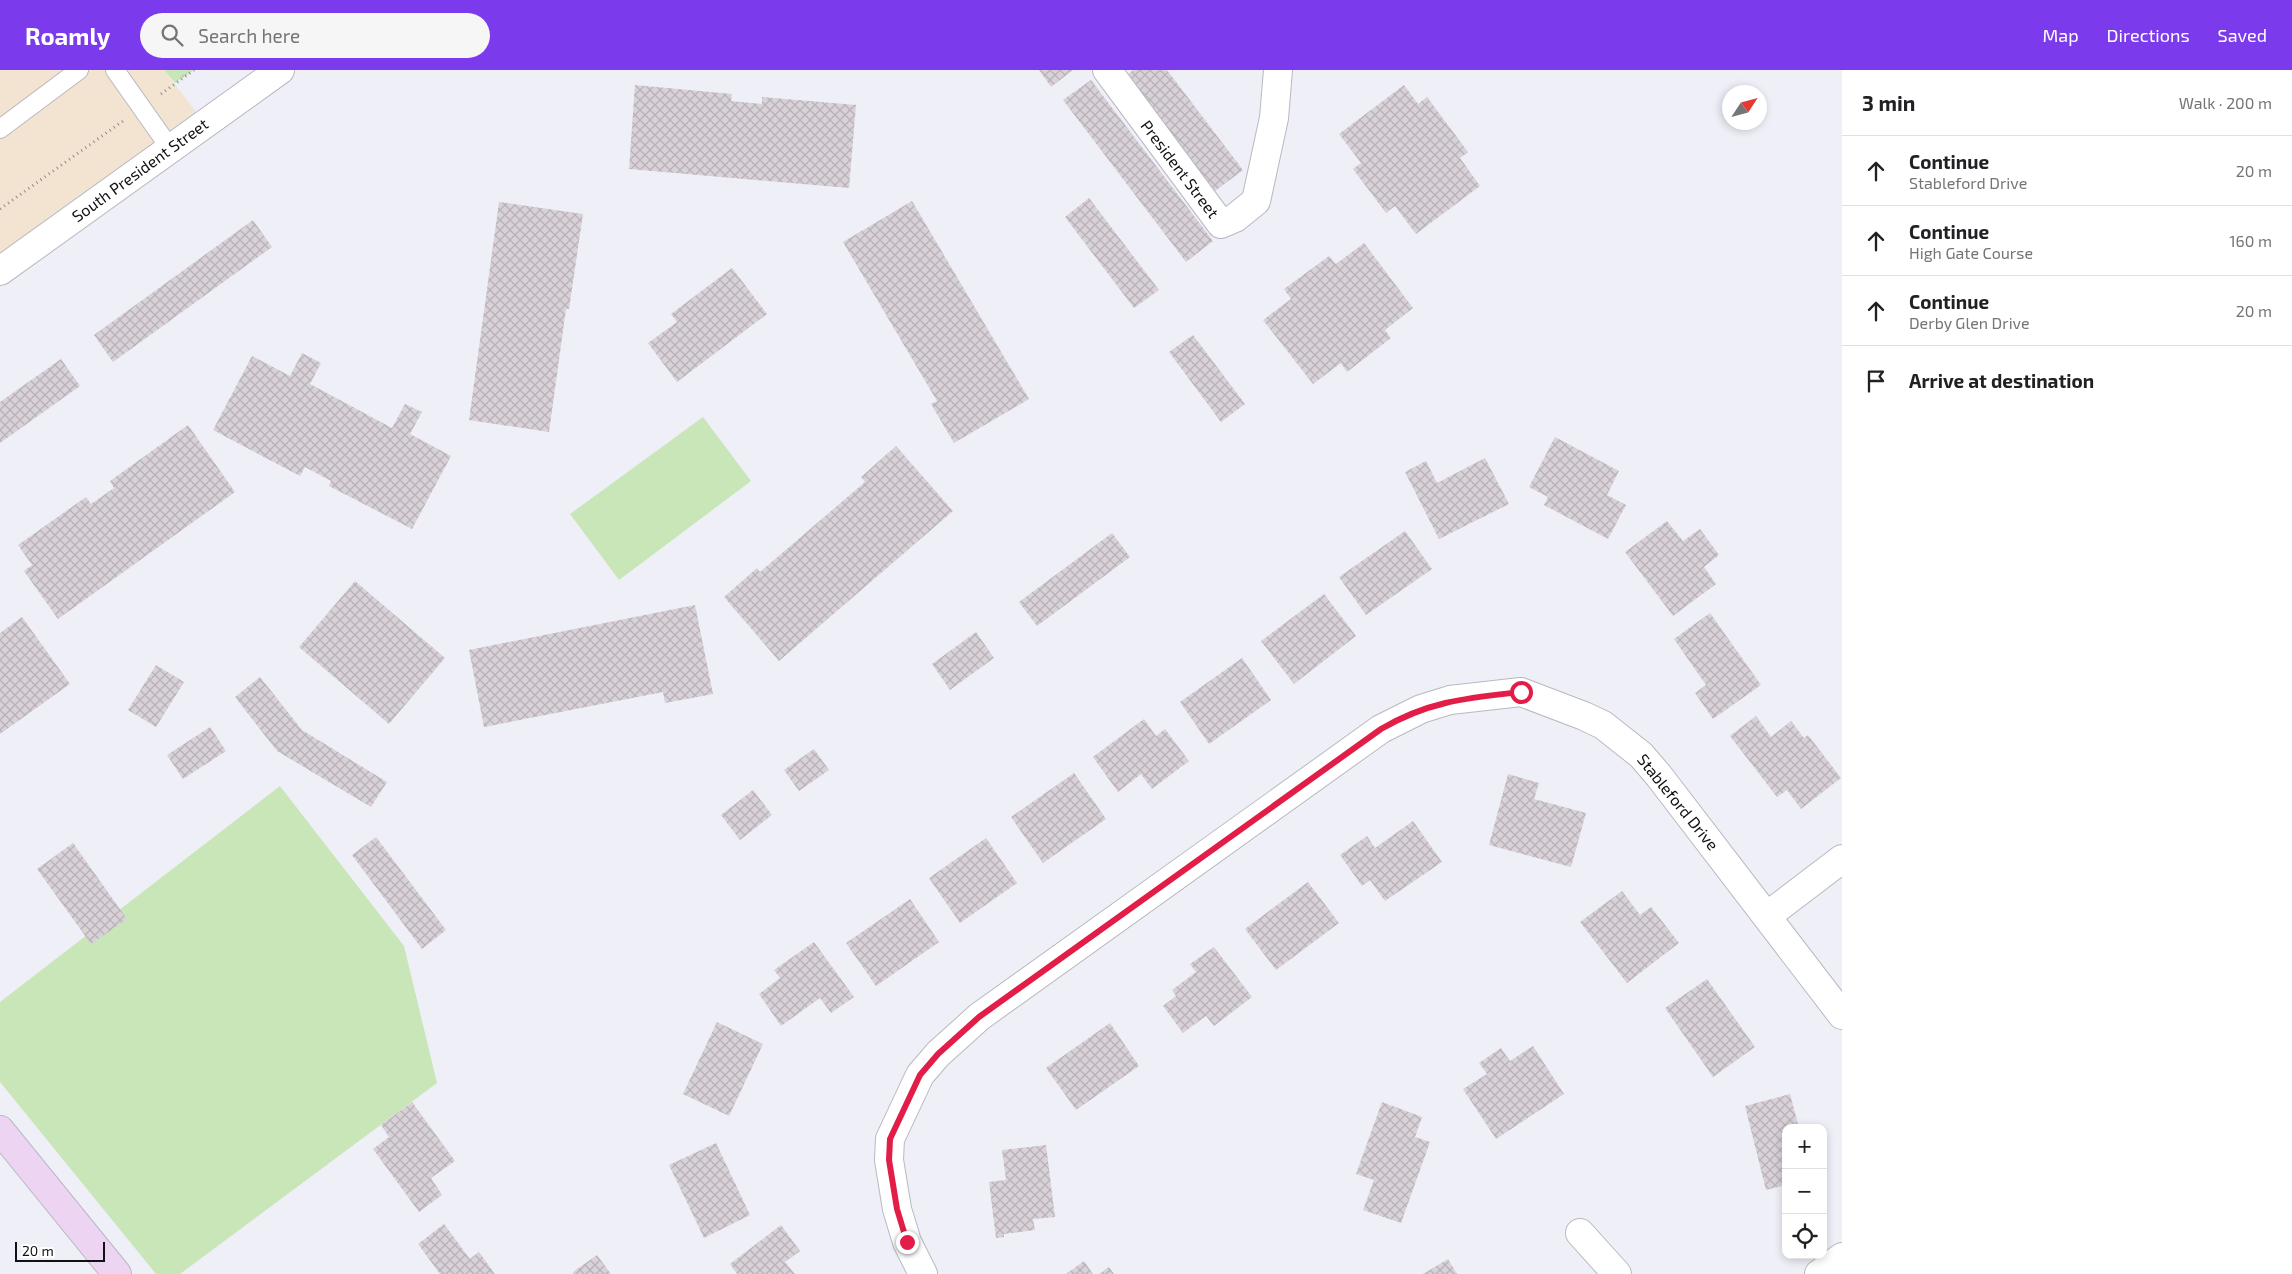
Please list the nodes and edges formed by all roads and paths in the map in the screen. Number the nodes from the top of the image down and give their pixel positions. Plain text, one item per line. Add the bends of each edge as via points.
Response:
1 (79, 70) edge
2 (115, 70) edge
3 (194, 70) edge
4 (280, 70) edge
5 (1107, 70) edge
6 (1278, 70) edge
7 (140, 108) junction
8 (0, 129) edge
9 (170, 148) junction
10 (0, 209) edge
11 (0, 271) edge
12 (1842, 859) edge
13 (1767, 916) junction
14 (1842, 1015) edge
15 (0, 1130) edge
16 (1580, 1233) dead end
17 (1842, 1257) edge
18 (117, 1274) edge
19 (923, 1274) edge
20 (1617, 1274) edge
21 (1819, 1274) edge

1 - 8 lane
2 - 7 lane
3 - 7 path
4 - 9 street, South President Street
5 - 6 street, President Street via 1222,224 1256,201 1274,118
7 - 9 lane
7 - 10 path
9 - 11 street, South President Street
12 - 13 street
13 - 14 street, Stableford Drive
13 - 19 street, Stableford Drive via 1641,755 1603,726 1521,692 1450,700 1421,709 1381,729 979,1017 938,1054 920,1075 890,1139 889,1160 897,1209 907,1242
15 - 18 main road
16 - 20 street
17 - 21 street

